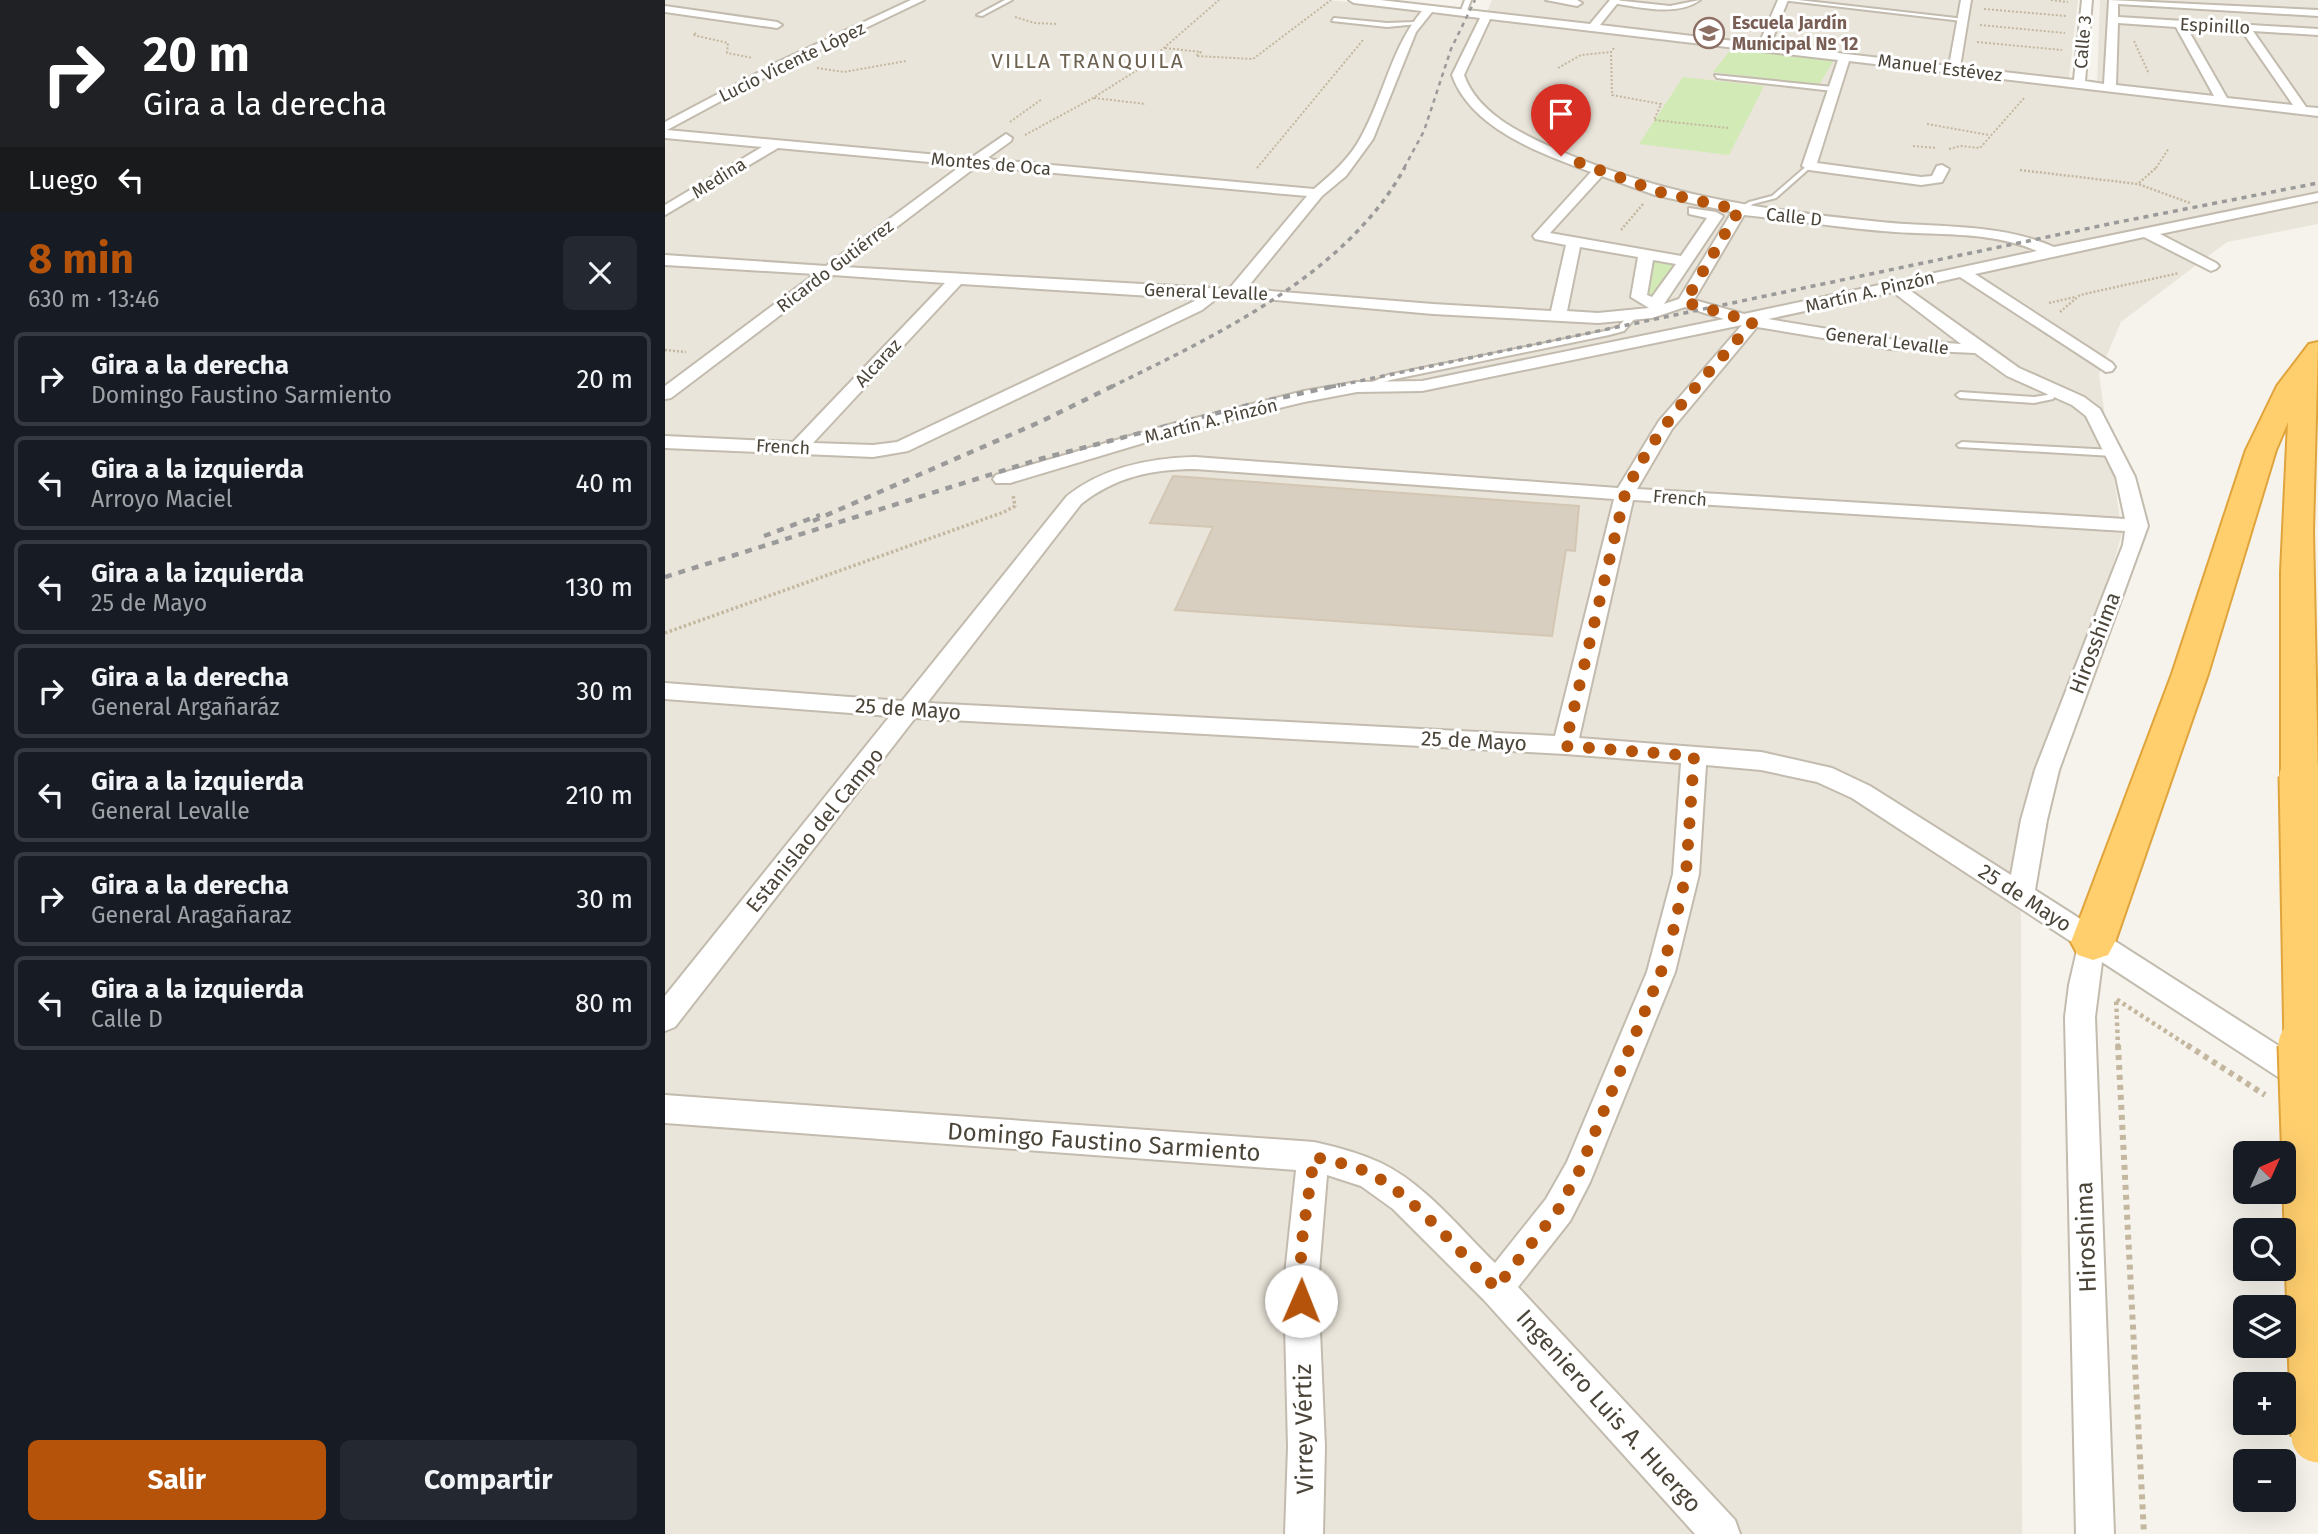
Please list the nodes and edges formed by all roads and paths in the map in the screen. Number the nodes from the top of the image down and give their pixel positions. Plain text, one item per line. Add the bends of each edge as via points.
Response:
1 (919, 0) edge
2 (1009, 0) edge
3 (1219, 0) edge
4 (1331, 0) edge
5 (1354, 0) edge
6 (1468, 0) edge
7 (1551, 0) edge
8 (1697, 0) edge
9 (1783, 0) edge
10 (2087, 0) edge
11 (2113, 0) edge
12 (1615, 1) edge
13 (1577, 3) dead end
14 (665, 9) edge
15 (1429, 9) junction
16 (1483, 11) junction
17 (1963, 12) edge
18 (2313, 12) edge
19 (1463, 13) junction
20 (981, 14) joint
21 (2084, 18) junction
22 (1334, 20) dead end
23 (2112, 20) junction
24 (2125, 21) junction
25 (1058, 24) dead end
26 (1378, 24) junction
27 (1415, 24) junction
28 (2180, 24) junction
29 (777, 25) dead end
30 (2318, 26) edge
31 (1592, 27) junction
32 (2245, 28) junction
33 (1622, 31) junction
34 (2318, 32) edge
35 (2084, 35) junction
36 (1958, 40) junction
37 (1164, 48) junction
38 (1763, 48) junction
39 (1611, 52) junction
40 (2084, 52) junction
41 (1845, 57) junction
42 (1558, 68) dead end
43 (1954, 69) junction
44 (2150, 75) dead end
45 (1717, 76) dead end
46 (2039, 79) junction
47 (2079, 84) junction
48 (2110, 88) junction
49 (1833, 89) junction
50 (1093, 98) junction
51 (1042, 99) dead end
52 (2223, 101) junction
53 (1146, 104) dead end
54 (2302, 110) junction
55 (2318, 111) edge
56 (1927, 124) dead end
57 (665, 127) edge
58 (1728, 128) dead end
59 (665, 134) edge
60 (1990, 135) junction
61 (1006, 138) junction
62 (774, 145) junction
63 (1913, 146) dead end
64 (2169, 148) dead end
65 (974, 162) junction
66 (1809, 166) junction
67 (1942, 169) dead end
68 (2020, 170) dead end
69 (1599, 171) junction
70 (1587, 184) junction
71 (2138, 184) junction
72 (1235, 187) junction
73 (1660, 192) junction
74 (1317, 194) junction
75 (1643, 194) junction
76 (2318, 197) edge
77 (1675, 208) dead end
78 (1739, 210) junction
79 (665, 211) edge
80 (2218, 216) junction
81 (2145, 232) junction
82 (1574, 242) junction
83 (1606, 247) junction
84 (2052, 252) junction
85 (1646, 254) junction
86 (665, 260) edge
87 (1685, 261) junction
88 (2211, 266) joint
89 (828, 271) junction
90 (1961, 271) junction
91 (958, 278) junction
92 (1895, 286) junction
93 (1234, 293) junction
94 (1211, 295) junction
95 (1685, 302) junction
96 (1657, 308) junction
97 (1557, 316) junction
98 (1632, 317) junction
99 (1747, 321) junction
100 (1946, 324) junction
101 (2043, 326) junction
102 (1862, 340) junction
103 (1980, 348) junction
104 (2313, 357) edge
105 (2106, 367) dead end
106 (1370, 385) junction
107 (1422, 386) joint
108 (2053, 392) junction
109 (665, 394) edge
110 (1960, 395) dead end
111 (1175, 429) junction
112 (665, 442) edge
113 (1962, 445) dead end
114 (798, 448) junction
115 (2113, 453) junction
116 (1163, 464) junction
117 (1139, 469) joint
118 (1003, 479) joint
119 (1625, 494) junction
120 (2138, 526) junction
121 (665, 633) edge
122 (665, 691) edge
123 (910, 710) junction
124 (1565, 746) junction
125 (1694, 756) junction
126 (2021, 895) junction
127 (2093, 942) junction
128 (665, 1018) edge
129 (2318, 1086) edge
130 (2273, 1100) dead end
131 (665, 1109) edge
132 (1314, 1157) junction
133 (1496, 1288) junction
134 (2318, 1436) edge
135 (1304, 1534) edge
136 (1721, 1534) edge
137 (2095, 1534) edge
138 (2144, 1534) edge

1 - 57 street, Lucio Vicente López via 782,64
2 - 20 lane
3 - 37 path
4 - 37 path via 1253,59 1196,57 1201,52
5 - 15 street, Manuel Estévez
6 - 19 lane
7 - 13 street
8 - 12 lane via 1674,7
9 - 17 lane
9 - 38 street
10 - 21 street, Calle 3
11 - 18 street
11 - 23 street
12 - 31 street
14 - 29 street
15 - 19 street, Manuel Estévez
15 - 27 street
16 - 19 street, Manuel Estévez
16 - 31 street, Manuel Estévez
16 - 69 street, Calle D via 1458,75 1463,89 1506,131
17 - 21 path
17 - 35 path
17 - 36 street
18 - 30 street
20 - 25 path
21 - 35 street, Calle 3
22 - 26 lane
23 - 24 street, Espinillo
23 - 48 street
24 - 28 street, Espinillo
24 - 44 path
26 - 27 lane
26 - 72 path via 1264,163
27 - 74 street via 1367,139 1341,173
28 - 32 street, Espinillo
28 - 52 street
31 - 33 street, Manuel Estévez
32 - 34 street, Espinillo
32 - 54 street
33 - 38 street, Manuel Estévez
33 - 39 path
35 - 40 street, Calle 3
36 - 40 path
36 - 43 street
37 - 50 path
38 - 41 street, Manuel Estévez
39 - 42 path via 1581,55
39 - 58 path via 1612,95 1661,104 1654,120
40 - 47 street, Calle 3
41 - 43 street, Manuel Estévez
41 - 49 street
43 - 46 street, Manuel Estévez
45 - 49 lane
46 - 47 street, Manuel Estévez
46 - 60 path
47 - 48 street, Manuel Estévez
48 - 52 street, Manuel Estévez
49 - 66 street
50 - 53 path
50 - 61 path via 1023,136
51 - 61 path via 999,129
52 - 54 street, Manuel Estévez
54 - 55 street, Manuel Estévez
56 - 60 path
59 - 62 street, Montes de Oca
60 - 63 path via 1980,148
61 - 65 street, Ricardo Gutiérrez
62 - 65 street, Montes de Oca
62 - 79 street, Medina
64 - 71 path via 2153,173
65 - 72 street, Montes de Oca
65 - 89 street, Ricardo Gutiérrez
66 - 67 street via 1921,181 1937,179
66 - 78 lane via 1774,197
68 - 71 path
69 - 70 street
69 - 73 street, Calle D
70 - 75 street
70 - 82 street via 1540,236
71 - 80 path
72 - 74 street, Montes de Oca
73 - 75 street
73 - 78 street, Calle D
74 - 93 street
75 - 83 path via 1646,201
76 - 80 street, Martín A. Pinzón
77 - 87 street via 1716,216
78 - 84 street, Calle D via 1988,233 2023,239
78 - 95 street
80 - 81 street, Martín A. Pinzón
81 - 84 street, Martín A. Pinzón
81 - 88 street
82 - 83 street
82 - 97 street
83 - 85 street
84 - 90 street, Martín A. Pinzón
85 - 87 street
85 - 96 street via 1639,297
86 - 89 street, General Levalle
87 - 96 street
88 - 101 path via 2080,295
89 - 91 street, General Levalle
89 - 109 street, Ricardo Gutiérrez
90 - 92 street, Martín A. Pinzón
90 - 101 street
91 - 94 street, General Levalle
91 - 114 street, Alcaraz
92 - 99 street, Martín A. Pinzón
92 - 100 street
93 - 94 street, General Levalle
93 - 97 street, General Levalle
94 - 114 street, French via 1196,307 901,447 873,451
95 - 96 street, General Levalle
95 - 99 street, General Levalle
96 - 98 street, General Levalle
97 - 98 street, General Levalle
98 - 106 lane via 1621,329 1606,333
99 - 102 street, General Levalle
99 - 107 street, Martín A. Pinzón
99 - 119 street via 1657,436
100 - 102 street
100 - 103 street
101 - 105 street
102 - 103 street, General Levalle
103 - 108 street via 2014,373
104 - 127 highway via 2277,411 2261,450 2190,674
104 - 134 highway, bridge via 2300,419 2296,530 2307,1154
106 - 107 street, M.artín A. Pinzón
106 - 111 street, M.artín A. Pinzón
108 - 110 lane via 2044,399
108 - 115 street via 2081,401 2094,413
111 - 116 street via 1179,444
111 - 118 street, M.artín A. Pinzón
112 - 114 street, French
113 - 115 lane
115 - 120 street via 2134,498
116 - 117 street, French
116 - 119 street, French
117 - 123 street, Estanislao del Campo via 1100,482 1074,500
118 - 121 path via 1016,500 1015,506 1004,512
119 - 120 street, French
119 - 124 street
120 - 126 street, Hirosshima via 2047,770
122 - 123 street, 25 de Mayo
123 - 124 street, 25 de Mayo
123 - 128 street, Estanislao del Campo
124 - 125 street, 25 de Mayo
125 - 126 street, 25 de Mayo via 1761,761 1823,774 1861,792
125 - 133 street via 1686,874 1661,972 1579,1171 1558,1210
126 - 127 street, 25 de Mayo
127 - 129 street, 25 de Mayo
127 - 137 street, Hiroshima via 2080,1017
130 - 138 path via 2116,999
131 - 132 street, Domingo Faustino Sarmiento
132 - 133 street, Domingo Faustino Sarmiento via 1372,1175 1405,1198
132 - 135 street, Virrey Vértiz via 1301,1247 1308,1490
133 - 136 street, Ingeniero Luis A. Huergo

